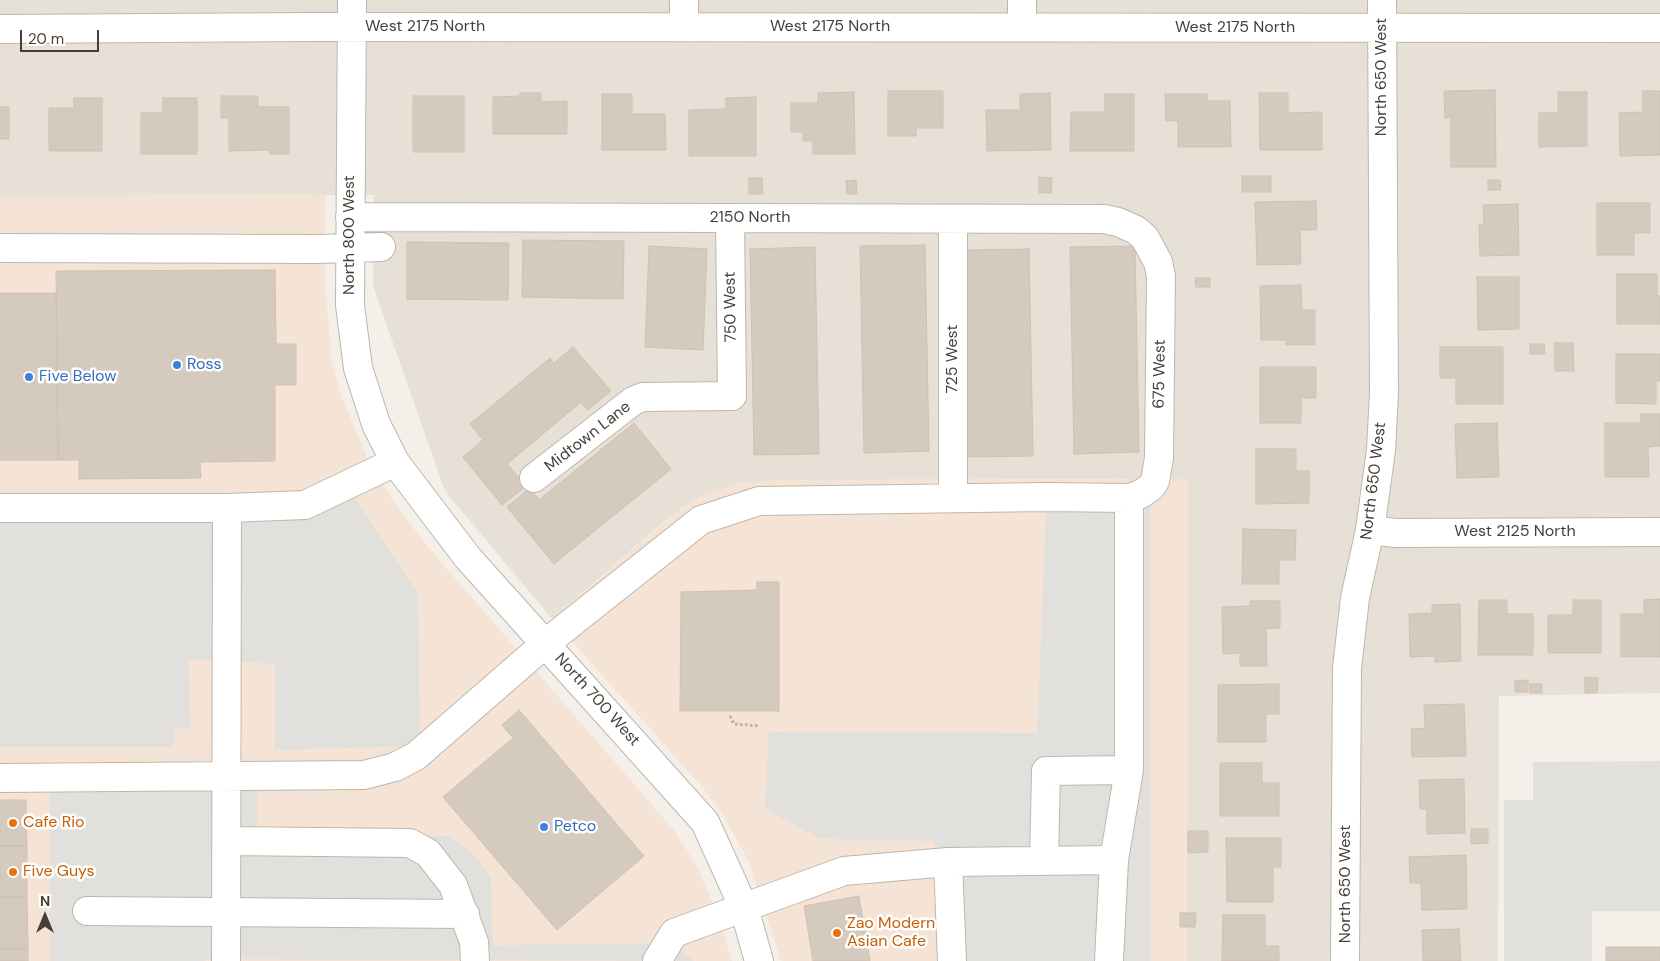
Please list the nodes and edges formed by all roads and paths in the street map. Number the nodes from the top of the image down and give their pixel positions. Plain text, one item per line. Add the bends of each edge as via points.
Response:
1 (684, 0) edge
2 (1382, 0) edge
3 (352, 13) edge
4 (1022, 13) edge
5 (684, 27) junction
6 (1660, 28) edge
7 (0, 29) edge
8 (1382, 29) junction
9 (350, 217) junction
10 (730, 218) junction
11 (953, 219) junction
12 (1145, 238) joint
13 (381, 247) dead end
14 (0, 248) edge
15 (350, 248) junction
16 (732, 396) joint
17 (395, 462) junction
18 (534, 478) dead end
19 (953, 498) junction
20 (1129, 498) junction
21 (0, 508) edge
22 (227, 508) junction
23 (1370, 530) junction
24 (1660, 532) edge
25 (546, 644) junction
26 (730, 716) dead end
27 (760, 726) dead end
28 (1129, 770) junction
29 (227, 777) junction
30 (0, 778) edge
31 (228, 841) junction
32 (1114, 860) junction
33 (1044, 861) junction
34 (948, 862) junction
35 (744, 908) junction
36 (87, 911) dead end
37 (225, 911) junction
38 (465, 914) junction
39 (226, 961) edge
40 (475, 961) edge
41 (657, 961) edge
42 (759, 961) edge
43 (952, 961) edge
44 (1109, 961) edge
45 (1345, 961) edge

1 - 5 street
2 - 8 street, North 650 West
3 - 5 street, West 2175 North
3 - 7 street, West 2175 North
3 - 9 street, North 800 West
4 - 5 street, West 2175 North
4 - 8 street, West 2175 North
6 - 8 street, West 2175 North
8 - 23 street, North 650 West via 1384,393 1381,450
9 - 10 street, 2150 North
9 - 15 street, North 800 West
10 - 11 street, 2150 North
10 - 16 street, 750 West
11 - 12 street, 2150 North via 1104,219 1127,226
11 - 19 street, 725 West
12 - 20 street, 675 West via 1158,262 1161,276 1159,458 1151,486
13 - 15 street
14 - 15 street
15 - 17 street, North 800 West via 350,305 358,368 376,424
16 - 18 street, Midtown Lane via 643,397 633,401
17 - 22 street via 305,505
17 - 25 street, North 700 West via 468,558
19 - 20 street
19 - 25 street via 759,501 701,520
20 - 28 street
21 - 22 street
22 - 29 street
23 - 24 street, West 2125 North via 1395,533
23 - 45 street, North 650 West via 1355,598 1347,668
25 - 29 street via 416,756 395,766 364,775
25 - 35 street, North 700 West via 705,822
26 - 27 path via 734,724
28 - 32 street
28 - 33 street via 1046,771
29 - 30 street
29 - 31 street
31 - 37 street
31 - 38 street via 410,843 428,854 453,885
32 - 33 street
32 - 44 street
33 - 34 street
34 - 35 street via 844,871
34 - 43 street
35 - 41 street via 674,933
35 - 42 street, North 700 West
36 - 37 street
37 - 38 street
37 - 39 street
38 - 40 street via 474,942

